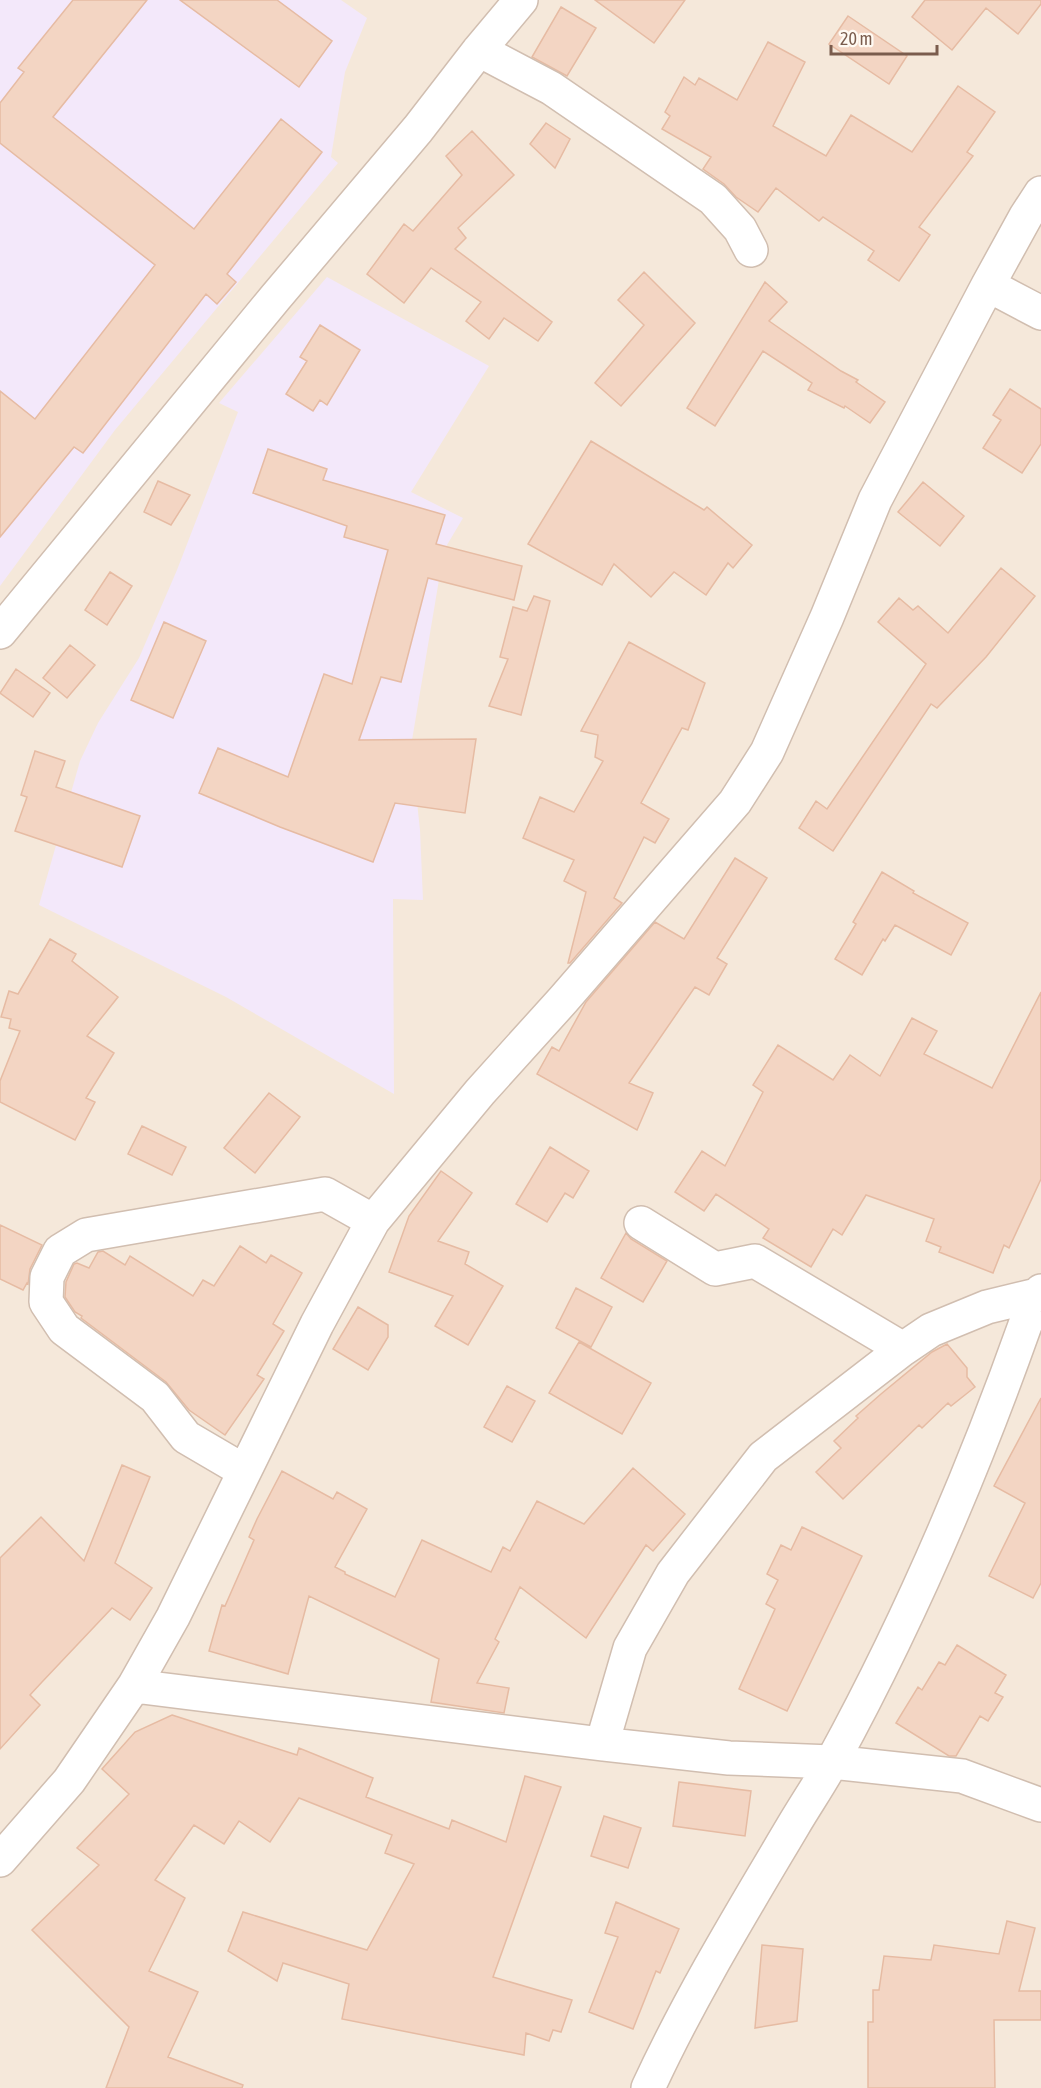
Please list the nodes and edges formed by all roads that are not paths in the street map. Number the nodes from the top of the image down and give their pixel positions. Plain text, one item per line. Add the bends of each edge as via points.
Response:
1 (520, 0) edge
2 (478, 50) junction
3 (1041, 193) edge
4 (751, 250) dead end
5 (988, 285) junction
6 (1041, 313) edge
7 (0, 632) edge
8 (373, 1221) junction
9 (641, 1223) dead end
10 (1040, 1293) edge
11 (903, 1349) junction
12 (244, 1472) junction
13 (134, 1686) junction
14 (602, 1744) junction
15 (832, 1762) junction
16 (1041, 1805) edge
17 (4, 1848) edge
18 (648, 2088) edge

1 - 2 street
2 - 4 street via 551,87 713,199 740,229
2 - 7 street via 418,129
3 - 5 street
5 - 6 street
5 - 8 street via 875,500 767,752 735,802 480,1092
8 - 12 street
8 - 12 street via 324,1194 86,1235 60,1251 47,1277 46,1302 64,1329 155,1397 186,1437
9 - 11 street via 714,1269 755,1261
10 - 11 street via 987,1307 931,1330
10 - 15 street via 944,1533 879,1673
11 - 14 street via 764,1457 673,1573 630,1648
12 - 13 street via 178,1607
13 - 14 street
13 - 17 street via 69,1781
14 - 15 street via 729,1758
15 - 16 street via 963,1776
15 - 18 street via 710,1968

